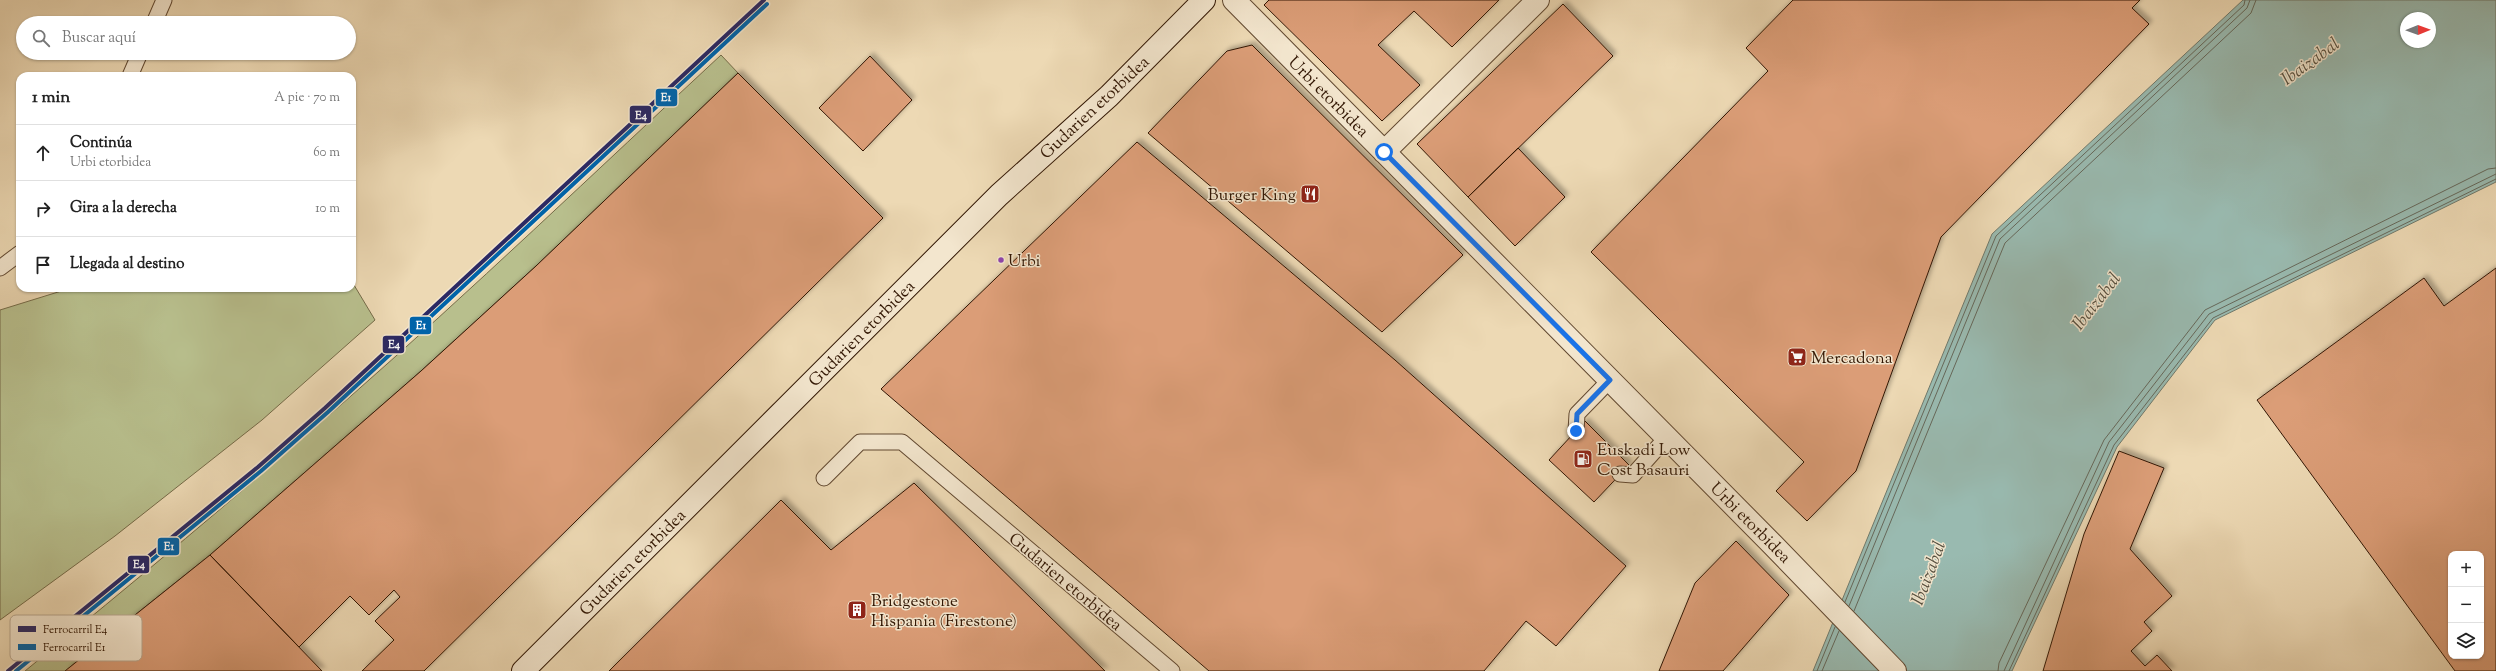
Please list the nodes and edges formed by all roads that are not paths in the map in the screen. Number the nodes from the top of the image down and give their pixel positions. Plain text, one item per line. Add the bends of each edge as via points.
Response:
1 (164, 0) edge
2 (1204, 0) edge
3 (1234, 0) edge
4 (1538, 0) edge
5 (157, 16) edge
6 (137, 60) edge
7 (132, 72) edge
8 (1384, 152) junction
9 (16, 256) edge
10 (0, 268) edge
11 (1610, 380) junction
12 (1576, 431) dead end
13 (1667, 437) junction
14 (1620, 474) dead end
15 (824, 478) dead end
16 (523, 671) edge
17 (1172, 671) edge
18 (1895, 671) edge

1 - 5 lane
2 - 16 street, Gudarien etorbidea via 1109,96 999,195
3 - 8 street, Urbi etorbidea
4 - 8 street
6 - 7 lane
8 - 11 street, Urbi etorbidea
9 - 10 lane
11 - 12 lane via 1577,414
11 - 13 street, Urbi etorbidea
13 - 14 lane via 1633,475
13 - 18 street, Urbi etorbidea
15 - 17 lane, Gudarien etorbidea via 860,442 902,442

